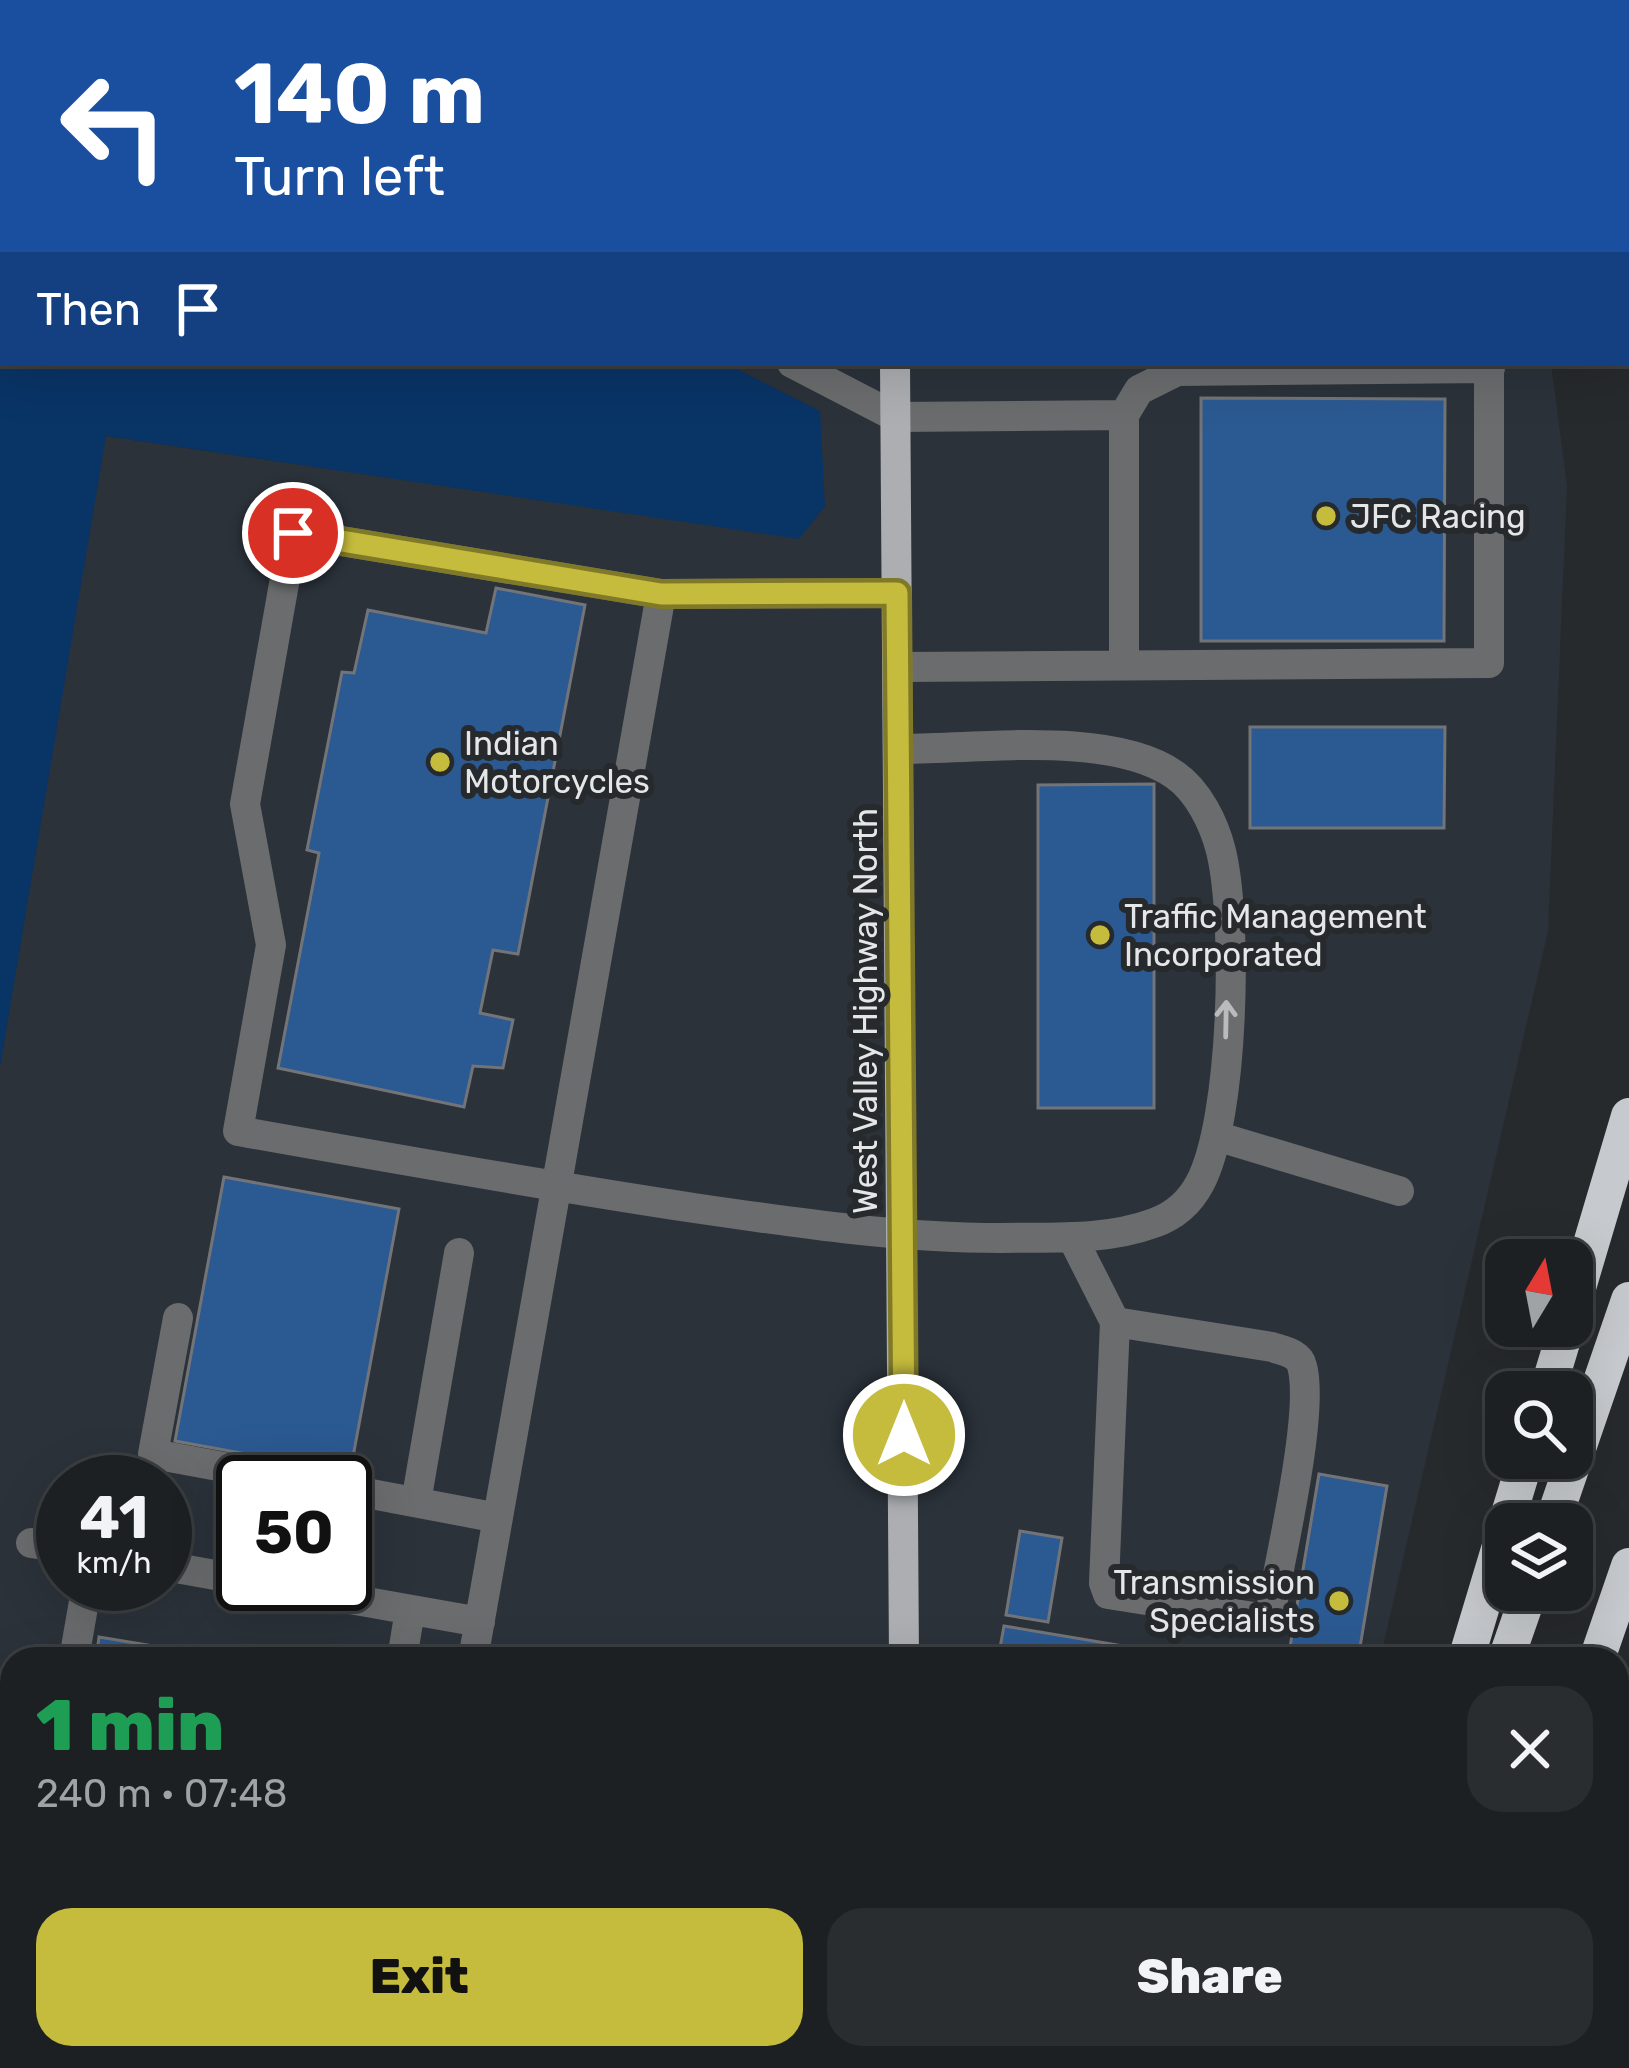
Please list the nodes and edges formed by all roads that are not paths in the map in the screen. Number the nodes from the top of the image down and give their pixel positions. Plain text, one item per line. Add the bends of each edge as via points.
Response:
1 (798, 366) edge
2 (895, 366) edge
3 (1130, 366) edge
4 (1490, 366) edge
5 (1127, 409) junction
6 (896, 417) junction
7 (897, 593) junction
8 (661, 594) junction
9 (1124, 665) junction
10 (898, 667) junction
11 (898, 749) junction
12 (1629, 1116) edge
13 (1216, 1136) junction
14 (556, 1187) junction
15 (1399, 1191) dead end
16 (1072, 1237) junction
17 (902, 1238) junction
18 (1592, 1239) edge
19 (458, 1253) dead end
20 (1629, 1300) edge
21 (178, 1318) dead end
22 (1115, 1322) junction
23 (216, 1466) edge
24 (372, 1495) edge
25 (416, 1502) junction
26 (1559, 1503) edge
27 (498, 1518) junction
28 (31, 1543) dead end
29 (36, 1544) edge
30 (1629, 1566) edge
31 (1485, 1595) edge
32 (372, 1603) edge
33 (410, 1610) junction
34 (82, 1611) edge
35 (1523, 1611) edge
36 (480, 1622) junction
37 (76, 1647) edge
38 (404, 1647) edge
39 (475, 1647) edge
40 (904, 1647) edge
41 (1470, 1647) edge
42 (1510, 1647) edge
43 (1601, 1647) edge

1 - 6 lane
2 - 6 main road, West Valley Highway North
3 - 5 lane
4 - 5 lane via 1177,371 1139,390
4 - 9 lane via 1489,663
5 - 6 lane
5 - 9 lane
6 - 7 main road, West Valley Highway North
7 - 8 lane
7 - 10 main road, West Valley Highway North
8 - 14 lane
8 - 14 lane via 293,533 249,781 245,804 271,945 238,1131
9 - 10 lane
10 - 11 main road, West Valley Highway North
13 -> 11 lane via 1229,897 1211,824 1177,776 1138,756
11 - 17 main road, West Valley Highway North
12 - 18 highway
13 - 15 lane
13 - 16 lane via 1198,1187 1170,1216
14 - 17 lane
14 - 27 lane
16 - 17 lane
16 - 22 lane
17 - 40 main road, West Valley Highway North
19 - 25 lane
20 - 26 highway
21 - 23 lane via 153,1454
22 - 22 lane via 1272,1347 1303,1367 1302,1436 1271,1611 1260,1618 1108,1594
24 - 25 lane
25 - 27 lane
27 - 36 lane
28 - 29 lane
30 - 43 highway
31 - 41 highway
32 - 33 lane
33 - 36 lane
33 - 38 lane
34 - 37 lane
35 - 42 highway
36 - 39 lane

